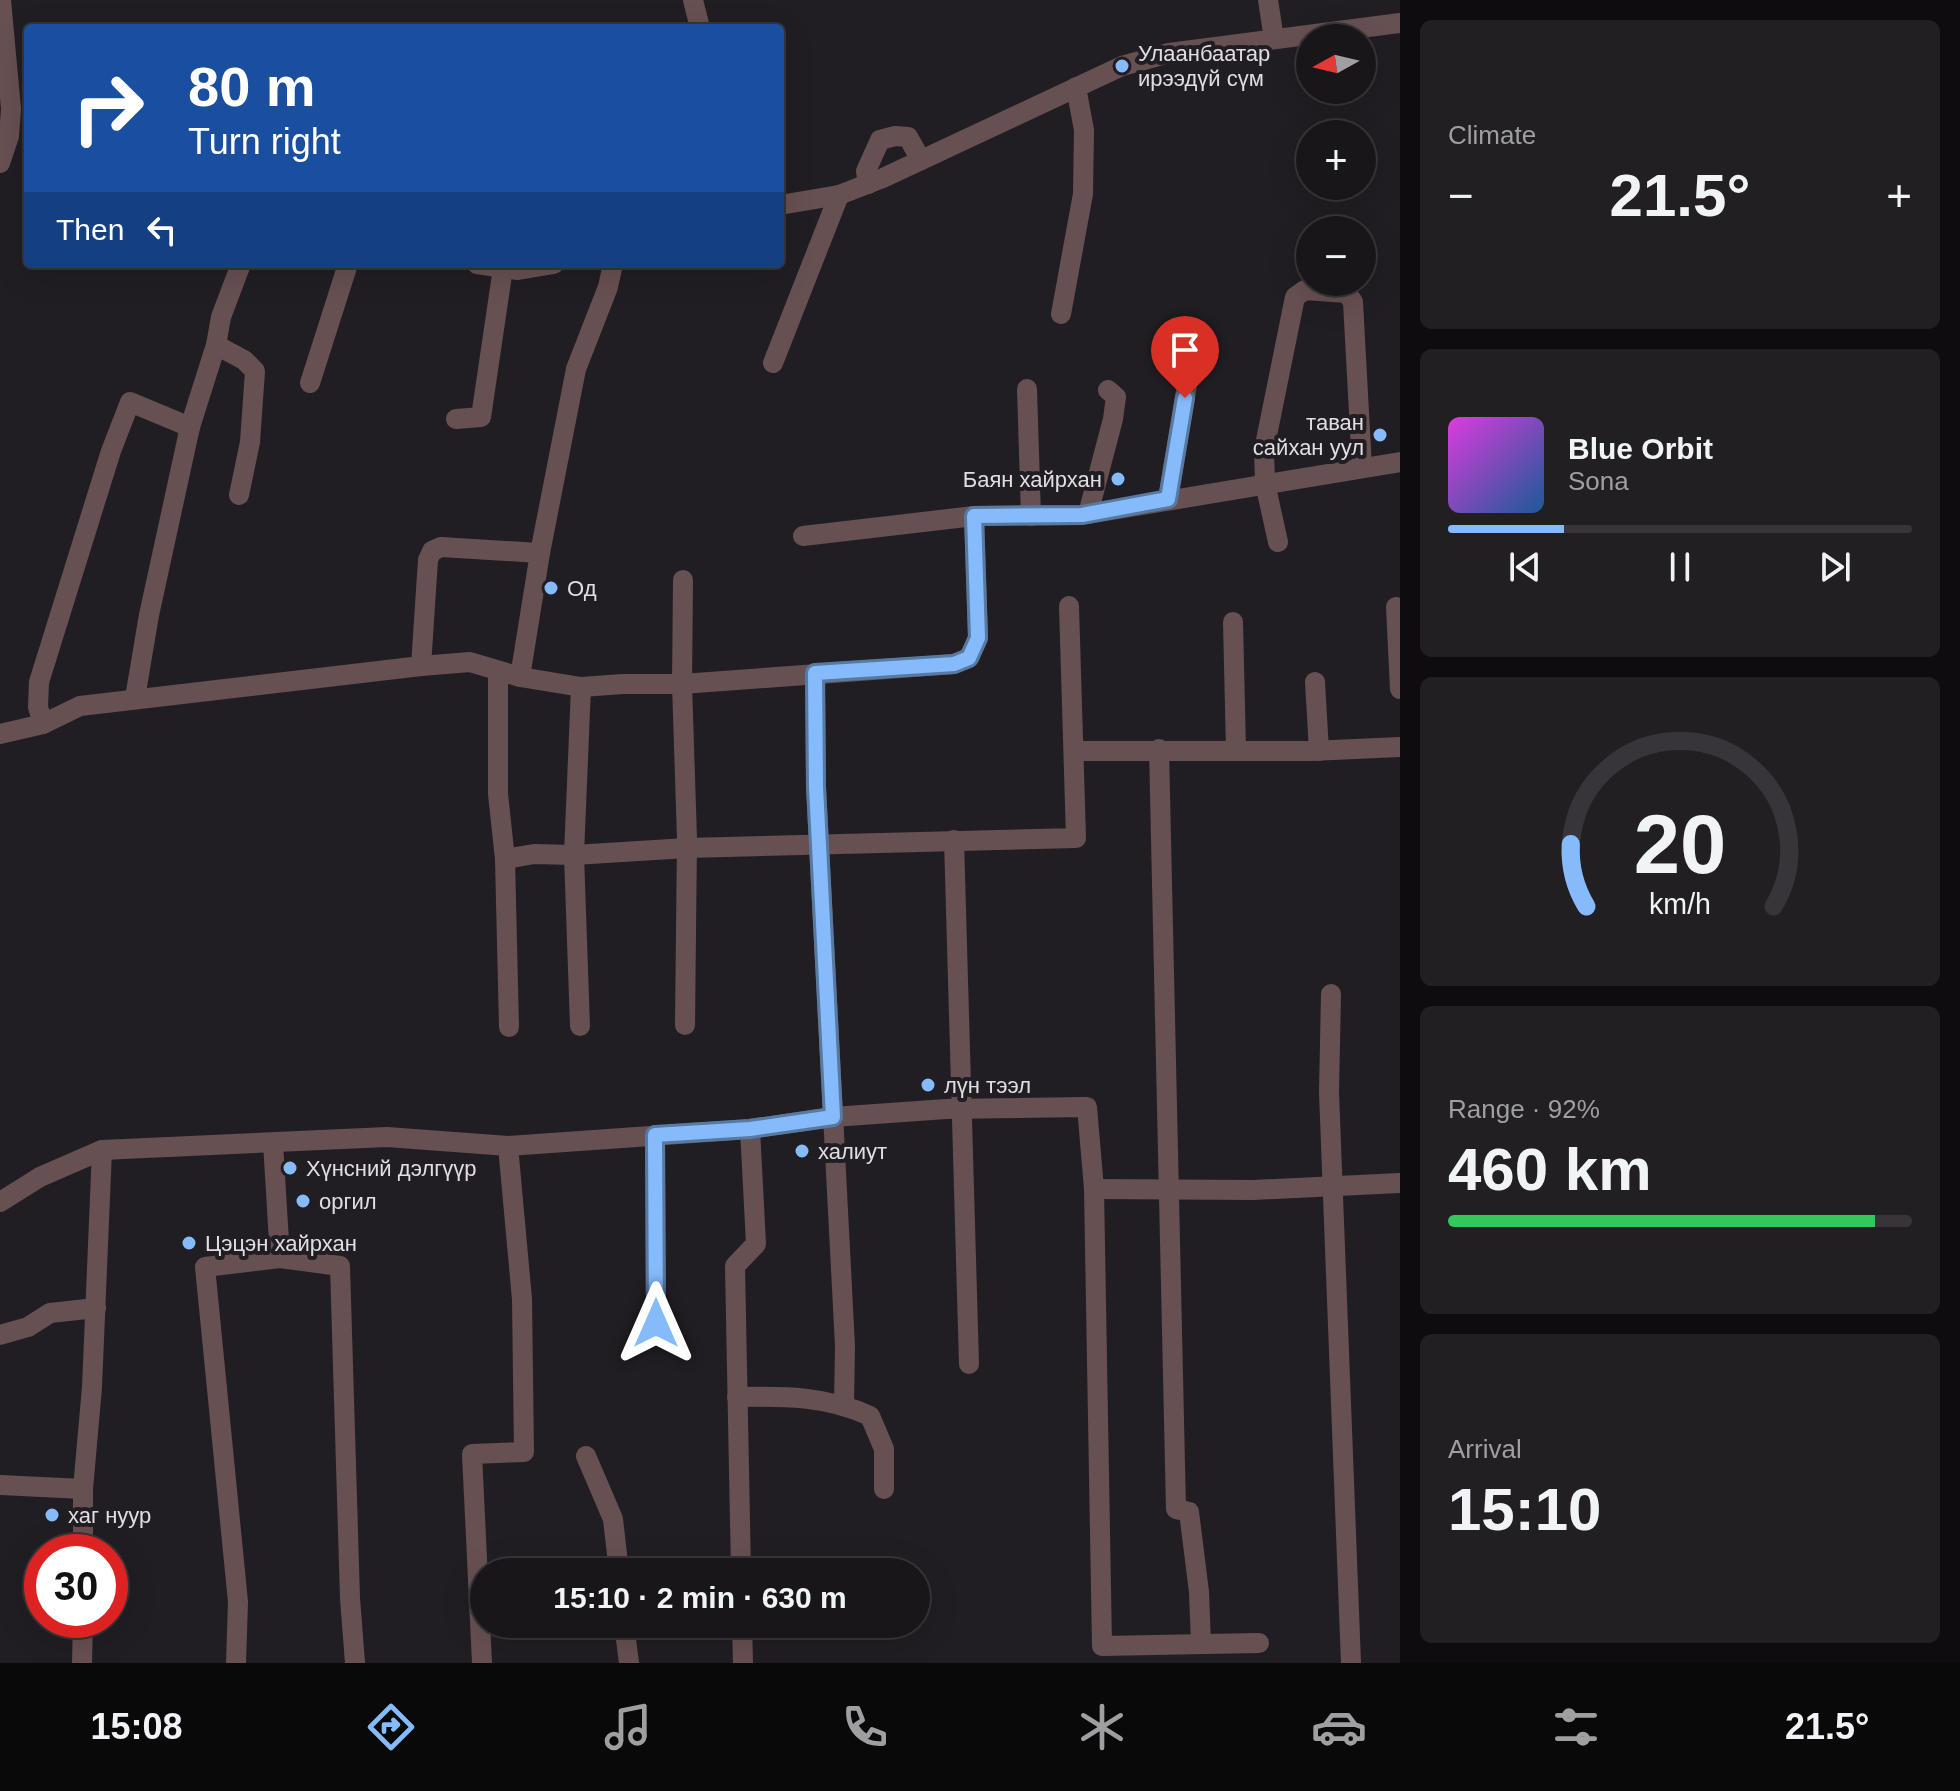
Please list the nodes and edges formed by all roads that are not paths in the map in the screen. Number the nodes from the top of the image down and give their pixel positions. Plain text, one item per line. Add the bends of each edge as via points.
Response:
1 (1, 0) edge
2 (693, 0) edge
3 (1268, 0) edge
4 (1400, 23) edge
5 (699, 24) edge
6 (1274, 39) junction
7 (1076, 87) junction
8 (24, 98) edge
9 (5, 112) edge
10 (921, 160) junction
11 (0, 163) edge
12 (868, 184) junction
13 (839, 195) junction
14 (784, 204) edge
15 (239, 268) edge
16 (347, 268) edge
17 (503, 268) joint
18 (530, 268) edge
19 (612, 268) edge
20 (1061, 314) dead end
21 (216, 345) junction
22 (773, 363) dead end
23 (1189, 373) dead end
24 (310, 383) dead end
25 (1027, 389) dead end
26 (1108, 390) dead end
27 (456, 419) dead end
28 (190, 427) junction
29 (1400, 462) edge
30 (1362, 468) junction
31 (1265, 483) junction
32 (239, 495) dead end
33 (1168, 499) junction
34 (1088, 514) junction
35 (974, 516) junction
36 (1031, 516) junction
37 (803, 536) dead end
38 (1278, 542) dead end
39 (540, 553) junction
40 (683, 580) dead end
41 (1069, 606) dead end
42 (1396, 607) dead end
43 (1233, 622) dead end
44 (421, 666) junction
45 (498, 671) junction
46 (815, 673) junction
47 (1400, 676) edge
48 (520, 677) junction
49 (1315, 682) dead end
50 (682, 684) junction
51 (581, 687) junction
52 (1400, 689) edge
53 (135, 698) junction
54 (43, 724) junction
55 (0, 734) edge
56 (1400, 747) edge
57 (1159, 749) junction
58 (1236, 750) junction
59 (1075, 751) junction
60 (1319, 751) junction
61 (954, 840) junction
62 (819, 845) junction
63 (687, 848) junction
64 (574, 855) junction
65 (505, 859) junction
66 (1331, 994) dead end
67 (685, 1025) dead end
68 (580, 1026) dead end
69 (509, 1027) dead end
70 (962, 1108) junction
71 (833, 1117) junction
72 (750, 1129) junction
73 (655, 1135) junction
74 (273, 1143) junction
75 (508, 1146) junction
76 (102, 1150) junction
77 (1400, 1183) edge
78 (1333, 1185) junction
79 (1094, 1189) junction
80 (1168, 1189) junction
81 (0, 1202) edge
82 (280, 1258) junction
83 (96, 1308) junction
84 (656, 1323) dead end
85 (0, 1335) edge
86 (969, 1364) dead end
87 (737, 1397) junction
88 (844, 1404) junction
89 (586, 1456) dead end
90 (0, 1485) edge
91 (83, 1489) junction
92 (884, 1489) dead end
93 (83, 1534) edge
94 (617, 1558) edge
95 (741, 1558) edge
96 (83, 1638) edge
97 (626, 1638) edge
98 (742, 1638) edge
99 (1259, 1643) dead end
100 (1201, 1644) junction
101 (82, 1663) edge
102 (236, 1663) edge
103 (355, 1663) edge
104 (482, 1663) edge
105 (629, 1663) edge
106 (743, 1663) edge
107 (1351, 1663) edge

1 - 9 street
2 - 5 street
3 - 6 street
4 - 6 street
6 - 7 street via 1169,53
7 - 10 street
7 - 20 street via 1084,130 1083,194
8 - 9 street
9 - 11 street via 9,136
10 - 12 street
10 - 12 street via 908,137 880,140 866,171
12 - 13 street
13 - 14 street
13 - 22 street
15 - 21 street
16 - 24 street
17 - 18 street
17 - 27 street via 481,417
19 - 39 street via 576,369
21 - 28 street
21 - 32 street via 255,371 250,442
23 - 33 street
25 - 36 street
26 - 34 street via 1116,397 1113,419
28 - 53 street
28 - 54 street via 130,402 39,682
29 - 30 street
30 - 31 street
30 - 31 street via 1353,302 1347,293 1305,290 1295,297 1290,320 1264,450
31 - 33 street
31 - 38 street
33 - 34 street
34 - 36 street
35 - 36 street
35 - 37 street
35 - 46 street via 978,638 969,658 954,664
39 - 44 street via 441,547 432,551
39 - 48 street
40 - 50 street
41 - 59 street
42 - 47 street
43 - 58 street
44 - 45 street via 470,662
44 - 53 street
45 - 48 street
45 - 65 street via 498,794
46 - 50 street
46 - 62 street
47 - 52 street
48 - 51 street
49 - 60 street
50 - 51 street
50 - 63 street
51 - 64 street
53 - 54 street via 80,706
54 - 55 street
56 - 60 street
57 - 58 street
57 - 59 street
57 - 80 street
58 - 60 street
59 - 61 street via 1076,838
61 - 62 street
61 - 70 street
62 - 63 street
62 - 71 street
63 - 64 street
63 - 67 street
64 - 65 street
64 - 68 street
65 - 69 street
66 - 78 street
70 - 71 street
70 - 79 street via 1087,1107
70 - 86 street
71 - 72 street
71 - 88 street
72 - 73 street
72 - 87 street via 756,1244 735,1266
73 - 75 street
73 - 84 street
74 - 75 street via 387,1137
74 - 76 street
74 - 82 street
75 - 104 street via 522,1299 524,1452 472,1454
76 - 81 street via 40,1177
76 - 83 street
77 - 78 street
78 - 80 street
78 - 107 street
79 - 80 street
79 - 100 street via 1102,1646
80 - 100 street via 1176,1509 1189,1512
82 - 102 street via 205,1267 238,1602
82 - 103 street via 340,1266
83 - 85 street via 50,1313
83 - 91 street
87 - 88 street via 791,1395
87 - 95 street
88 - 92 street via 870,1416 884,1449
89 - 94 street via 613,1519
90 - 91 street
91 - 93 street
96 - 101 street
97 - 105 street
98 - 106 street
99 - 100 street

